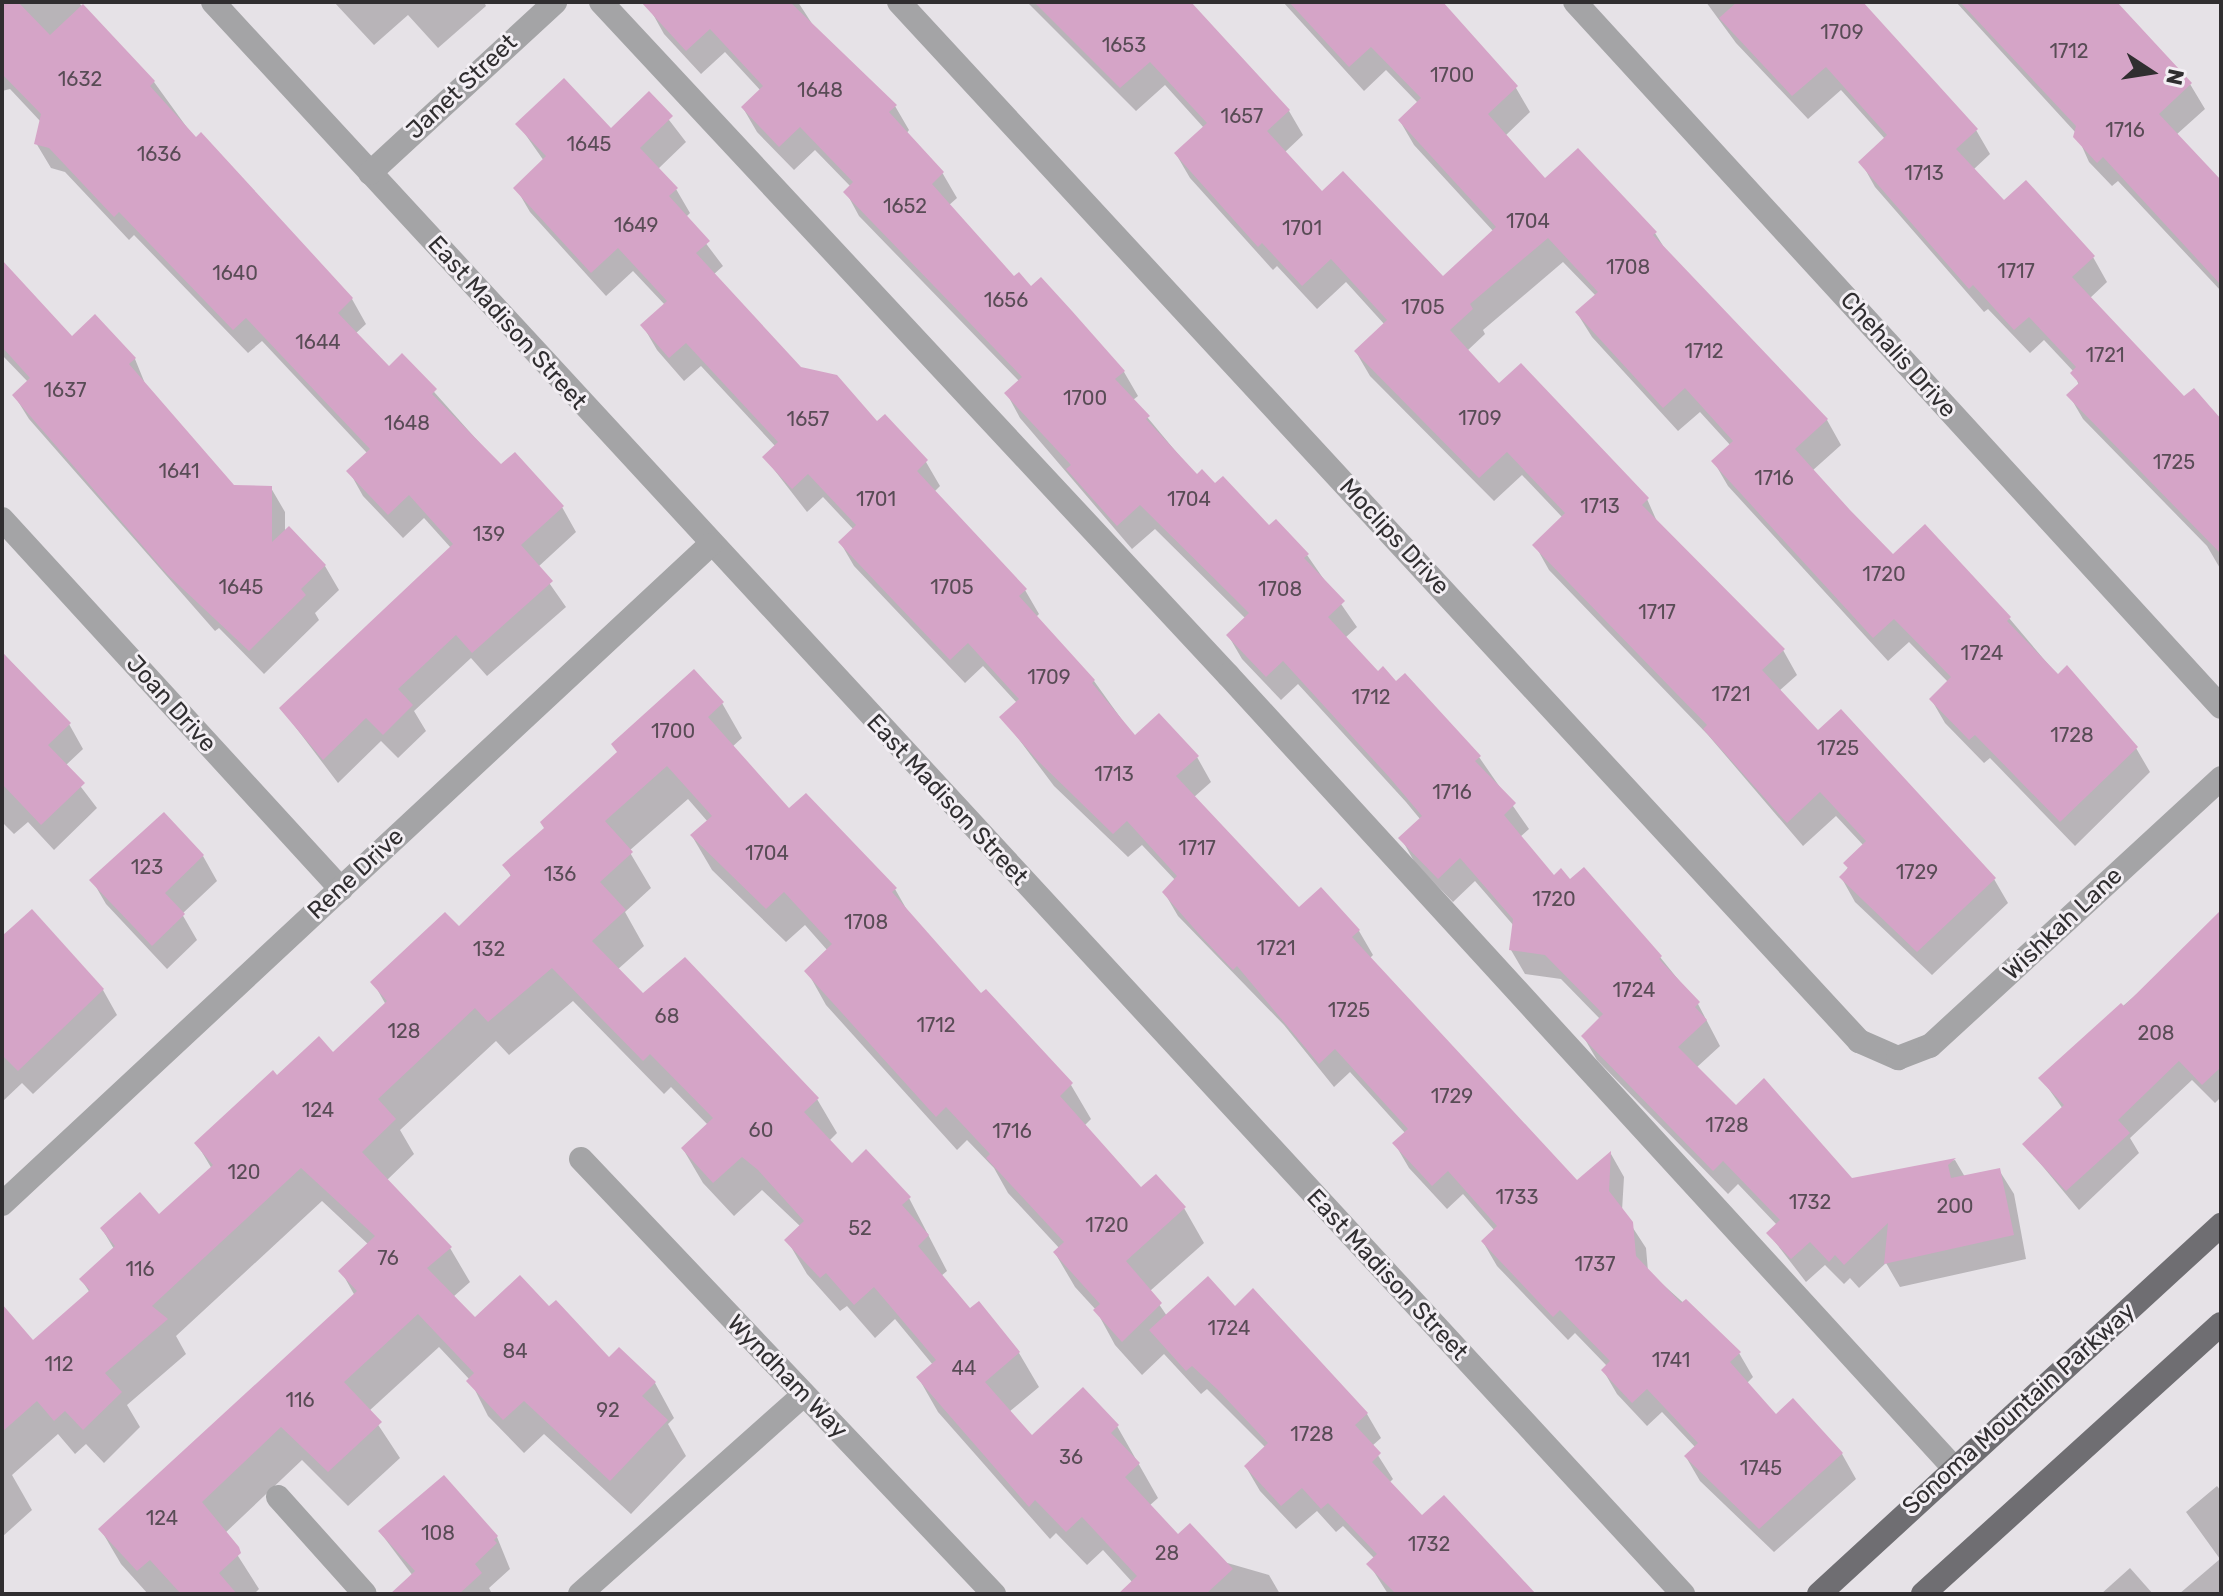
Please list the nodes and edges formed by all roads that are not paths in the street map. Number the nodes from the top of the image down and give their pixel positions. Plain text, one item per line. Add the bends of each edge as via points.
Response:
1 (213, 2) edge
2 (555, 2) edge
3 (601, 2) edge
4 (899, 2) edge
5 (1575, 2) edge
6 (370, 173) junction
7 (2, 519) edge
8 (710, 545) junction
9 (2221, 707) edge
10 (2221, 778) edge
11 (341, 889) junction
12 (1898, 1058) joint
13 (581, 1159) dead end
14 (2, 1204) edge
15 (2221, 1225) edge
16 (2221, 1324) edge
17 (803, 1395) junction
18 (1954, 1468) junction
19 (278, 1497) dead end
20 (365, 1594) edge
21 (580, 1594) edge
22 (994, 1594) edge
23 (1683, 1594) edge
24 (1819, 1594) edge
25 (1923, 1594) edge

1 - 6 street, East Madison Street
2 - 6 street, Janet Street
3 - 18 street via 1228,675
4 - 12 street, Moclips Drive via 1859,1041
5 - 9 street, Chehalis Drive
6 - 8 street, East Madison Street
7 - 11 street, Joan Drive
8 - 11 street, Rene Drive
8 - 23 street, East Madison Street
10 - 12 street, Wishkah Lane via 1930,1046
11 - 14 street, Rene Drive
13 - 17 street, Wyndham Way
15 - 18 main road, Sonoma Mountain Parkway
16 - 25 main road
17 - 21 street
17 - 22 street, Wyndham Way
18 - 24 main road, Sonoma Mountain Parkway
19 - 20 street

